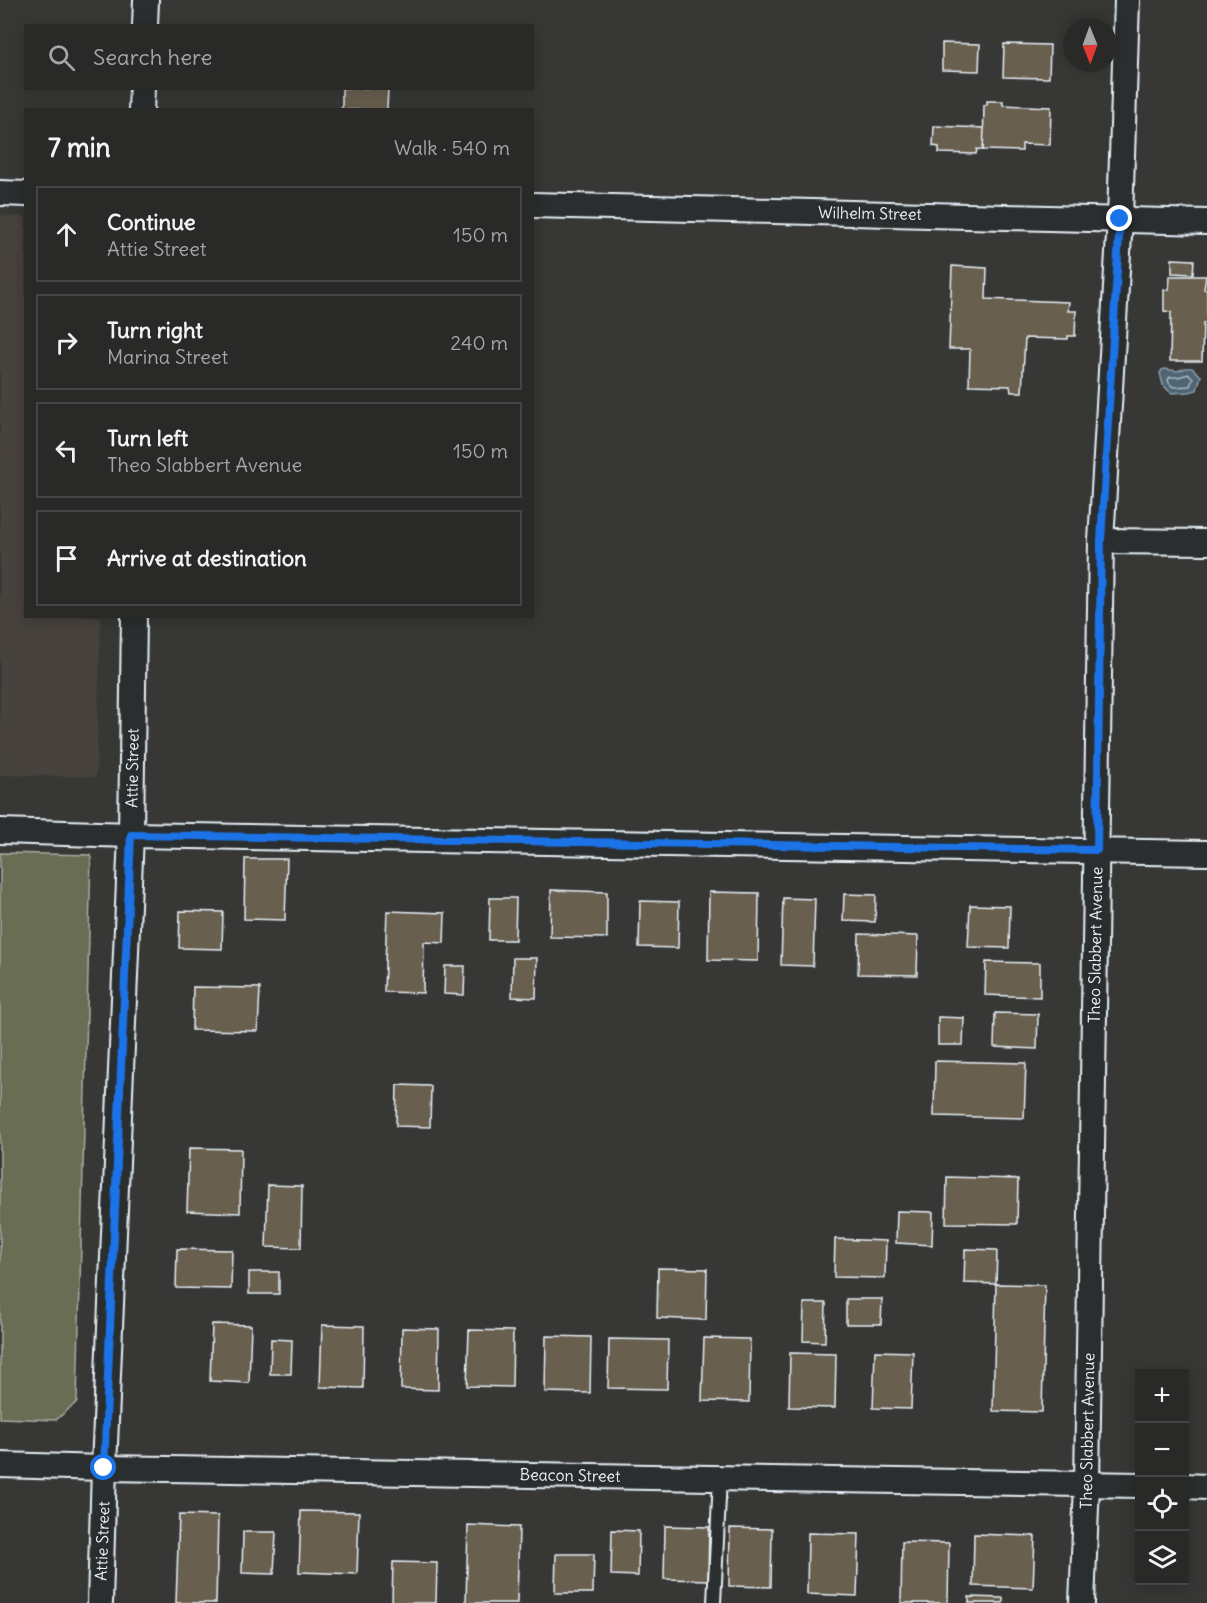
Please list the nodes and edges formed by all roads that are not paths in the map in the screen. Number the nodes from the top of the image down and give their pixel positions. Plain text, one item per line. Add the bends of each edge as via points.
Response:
1 (146, 0) edge
2 (1127, 0) edge
3 (145, 24) edge
4 (142, 90) edge
5 (141, 108) edge
6 (0, 193) edge
7 (24, 194) edge
8 (534, 205) edge
9 (1120, 219) junction
10 (1207, 222) edge
11 (1101, 541) junction
12 (1207, 542) edge
13 (134, 618) edge
14 (0, 831) edge
15 (131, 835) junction
16 (1097, 850) junction
17 (1207, 853) edge
18 (0, 1465) edge
19 (104, 1468) junction
20 (720, 1477) junction
21 (1087, 1484) junction
22 (1135, 1485) edge
23 (1189, 1486) edge
24 (1207, 1486) edge
25 (100, 1603) edge
26 (714, 1603) edge
27 (1082, 1603) edge

1 - 3 street
2 - 9 street, Theo Slabbert Avenue
4 - 5 street
6 - 7 street
8 - 9 street, Wilhelm Street
9 - 10 street, Wilhelm Street
9 - 11 street, Theo Slabbert Avenue
11 - 12 street
11 - 16 street, Theo Slabbert Avenue
13 - 15 street, Attie Street
14 - 15 street
15 - 16 street
15 - 19 street, Attie Street
16 - 17 street
16 - 21 street, Theo Slabbert Avenue
18 - 19 street, Beacon Street
19 - 20 street, Beacon Street
19 - 25 street, Attie Street
20 - 21 street, Beacon Street
20 - 26 lane
21 - 22 street, Beacon Street
21 - 27 street, Theo Slabbert Avenue
23 - 24 street

